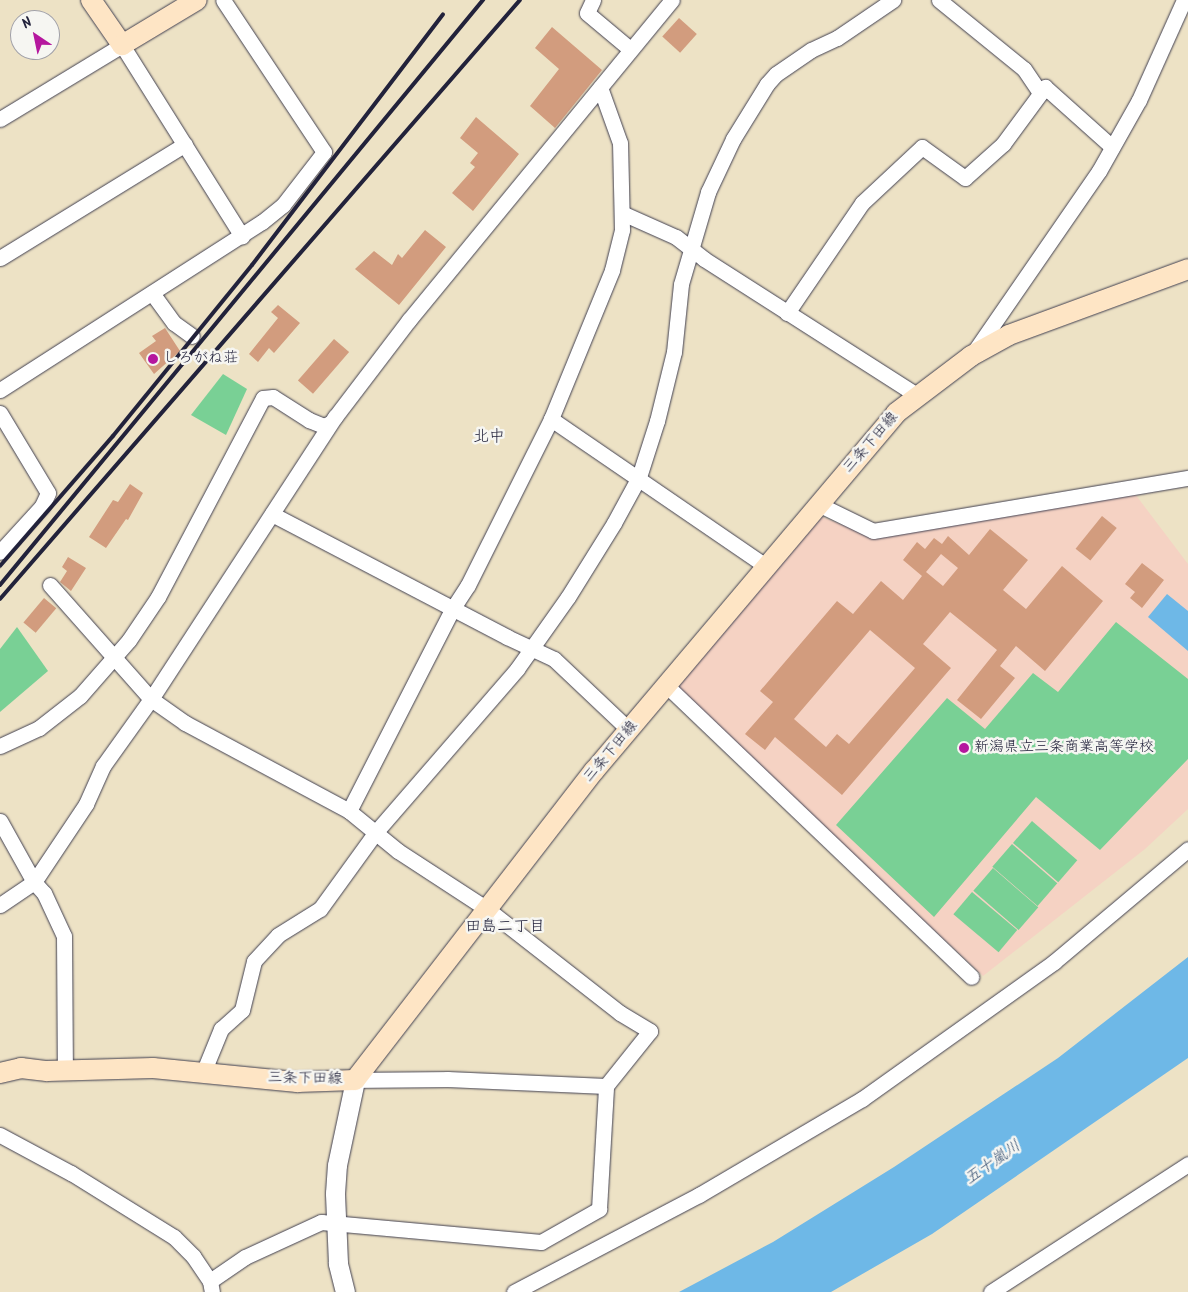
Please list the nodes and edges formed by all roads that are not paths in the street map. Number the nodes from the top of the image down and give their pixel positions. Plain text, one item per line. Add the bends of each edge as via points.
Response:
1 (91, 0) edge
2 (197, 0) edge
3 (224, 0) edge
4 (593, 0) edge
5 (672, 0) edge
6 (939, 0) edge
7 (1184, 0) edge
8 (890, 1) edge
9 (122, 45) junction
10 (630, 49) junction
11 (600, 87) junction
12 (1040, 93) junction
13 (0, 119) edge
14 (184, 144) junction
15 (1112, 147) junction
16 (622, 213) junction
17 (242, 236) junction
18 (690, 248) junction
19 (0, 258) edge
20 (1188, 269) edge
21 (152, 293) junction
22 (787, 313) junction
23 (192, 336) dead end
24 (971, 356) junction
25 (0, 390) edge
26 (918, 396) junction
27 (0, 413) edge
28 (551, 419) junction
29 (330, 423) junction
30 (639, 477) junction
31 (1188, 478) edge
32 (818, 504) junction
33 (272, 514) junction
34 (0, 552) edge
35 (766, 566) junction
36 (50, 585) dead end
37 (453, 608) junction
38 (532, 647) junction
39 (115, 656) junction
40 (667, 686) junction
41 (151, 699) junction
42 (629, 730) junction
43 (0, 746) edge
44 (349, 811) junction
45 (0, 821) edge
46 (375, 833) junction
47 (1188, 849) edge
48 (34, 882) junction
49 (0, 906) edge
50 (487, 909) junction
51 (971, 977) dead end
52 (65, 1071) junction
53 (0, 1073) edge
54 (203, 1073) junction
55 (355, 1080) junction
56 (606, 1086) junction
57 (0, 1135) edge
58 (1188, 1164) edge
59 (336, 1224) junction
60 (211, 1286) edge
61 (345, 1292) edge
62 (514, 1292) edge
63 (991, 1292) edge

1 - 9 main road
2 - 9 main road
3 - 17 street via 324,152 283,205
4 - 10 street via 587,13
5 - 10 street
6 - 12 street via 1024,69
7 - 15 street via 1139,100
8 - 18 street via 837,38 804,55 767,84 733,139 712,183
9 - 13 street
9 - 14 street
10 - 11 street
11 - 16 street via 620,143
11 - 29 street via 409,320
12 - 15 street via 1045,87
12 - 22 street via 1003,144 965,178 922,147 862,203
14 - 17 street
14 - 19 street
15 - 24 street via 1038,263
16 - 18 street via 676,237
16 - 28 street via 622,230 612,270
17 - 21 street
18 - 22 street
18 - 30 street via 680,293 674,352
20 - 24 main road, 三条下田線 via 1009,335
21 - 23 street via 174,323
21 - 25 street
22 - 26 street
24 - 26 main road, 三条下田線
26 - 32 main road, 三条下田線 via 896,413
27 - 34 street via 48,494 42,506
28 - 30 street
28 - 37 street via 468,585
29 - 33 street
29 - 39 street via 324,426 273,397 263,398 158,597
30 - 35 street
30 - 38 street via 568,597
31 - 32 street via 873,531
32 - 35 main road, 三条下田線
33 - 37 street
33 - 41 street
35 - 40 main road, 三条下田線
36 - 39 street
37 - 38 street
37 - 44 street
38 - 42 street via 554,659
38 - 46 street
39 - 41 street
39 - 43 street via 80,696 39,728
40 - 42 main road, 三条下田線
40 - 51 street
41 - 44 street via 185,723
41 - 48 street via 104,766 86,804
42 - 50 main road, 三条下田線
44 - 46 street
45 - 48 street
46 - 50 street
46 - 54 street via 320,909 278,935 254,962 242,1010 222,1028
47 - 62 street via 1054,962 862,1099 699,1195
48 - 49 street
48 - 52 street via 44,893 64,936
50 - 55 main road, 三条下田線
50 - 56 street via 620,1013 650,1031
52 - 53 main road, 三条下田線 via 21,1068
52 - 54 main road, 三条下田線 via 153,1068
54 - 55 main road, 三条下田線 via 297,1082
55 - 56 street via 447,1079
55 - 59 street via 337,1165
56 - 59 street via 599,1209 541,1242
57 - 60 street via 71,1173 174,1237 193,1256
58 - 63 street
59 - 60 street via 321,1222 245,1257
59 - 61 street via 338,1263

